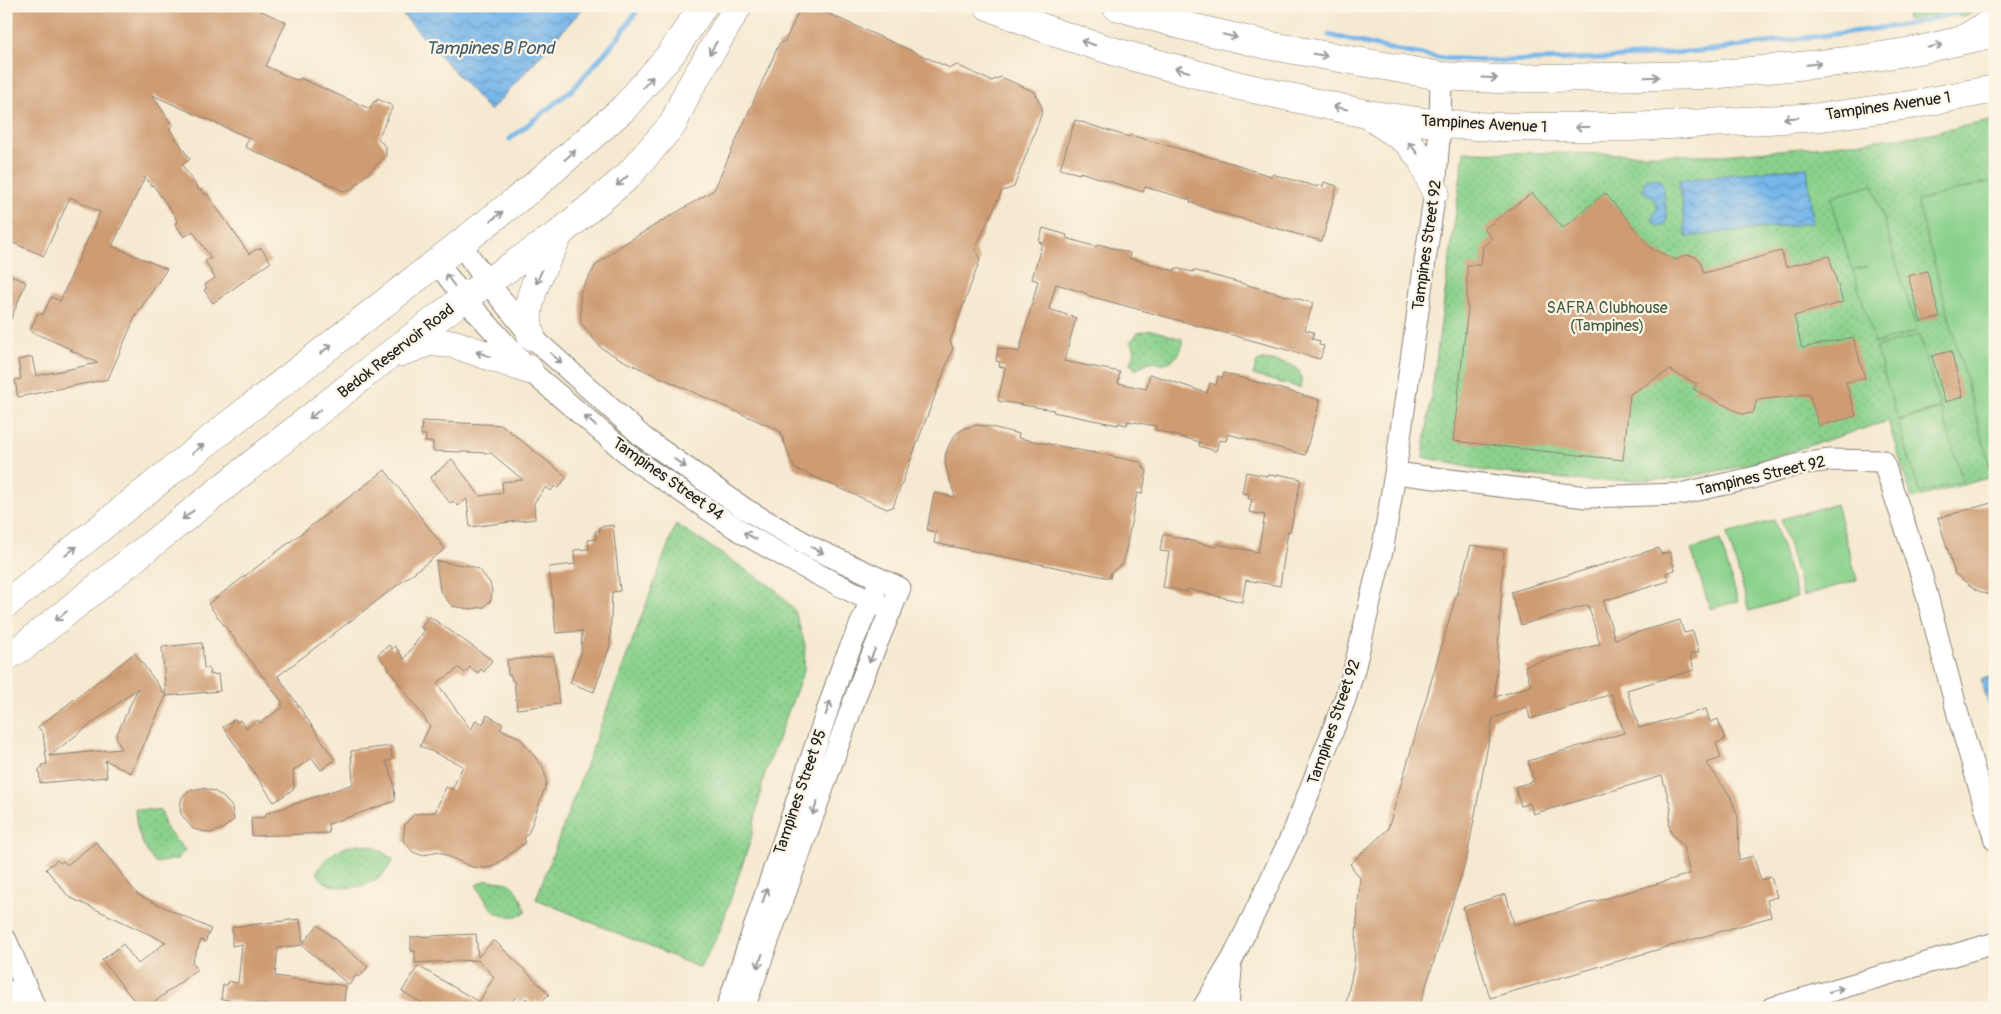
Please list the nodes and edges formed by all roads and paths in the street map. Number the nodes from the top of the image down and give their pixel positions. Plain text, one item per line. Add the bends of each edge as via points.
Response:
1 (704, 6) edge
2 (738, 6) edge
3 (988, 6) edge
4 (1116, 6) edge
5 (1995, 20) edge
6 (1995, 33) edge
7 (1962, 40) junction
8 (1441, 76) junction
9 (1995, 89) edge
10 (1367, 114) junction
11 (1440, 124) junction
12 (1435, 191) junction
13 (560, 233) junction
14 (461, 245) junction
15 (436, 262) junction
16 (488, 283) junction
17 (464, 298) junction
18 (531, 336) junction
19 (388, 356) junction
20 (529, 370) junction
21 (1395, 473) junction
22 (880, 578) junction
23 (900, 588) joint
24 (871, 602) junction
25 (6, 604) edge
26 (891, 611) junction
27 (15, 651) edge
28 (6, 674) edge
29 (1995, 840) edge
30 (6, 940) edge
31 (1995, 943) edge
32 (1233, 958) junction
33 (6, 990) edge
34 (13, 1008) edge
35 (35, 1008) edge
36 (727, 1008) edge
37 (744, 1008) edge
38 (1202, 1008) edge
39 (1228, 1008) edge
40 (1772, 1008) edge

14 -> 1 main road via 624,108 671,54
2 -> 13 main road, Bedok Reservoir Road via 688,91 673,124 627,177
10 -> 3 main road, Tampines Avenue 1 via 1240,86 1128,56
4 -> 8 main road via 1272,46
5 - 7 main road
6 - 7 main road
8 -> 7 main road via 1507,79 1711,74 1857,60
8 - 11 street, Tampines Street 92
9 -> 11 main road, Tampines Avenue 1 via 1822,117 1631,127
10 - 11 main road, Tampines Avenue 1
12 -> 10 main road via 1422,160 1408,142
11 - 12 street, Tampines Street 92
12 - 21 street, Tampines Street 92
13 - 16 main road, Bedok Reservoir Road
13 -> 18 main road via 531,295 527,318
14 - 15 main road
14 - 16 street, Tampines Street 94
17 -> 15 street, Tampines Street 94
25 -> 15 main road
16 - 17 main road, Bedok Reservoir Road
16 - 18 street, Tampines Street 94
17 - 19 main road, Bedok Reservoir Road
17 - 20 street, Tampines Street 94
18 -> 22 street, Tampines Street 94 via 644,438 745,509 814,549
20 -> 19 main road via 454,344 429,342
19 -> 27 main road, Bedok Reservoir Road
24 -> 20 street, Tampines Street 94 via 743,532 644,466
21 - 29 street, Tampines Street 92 via 1586,497 1680,494 1800,464 1830,460 1883,461 1922,577
21 - 32 street, Tampines Street 92 via 1383,547 1345,699 1294,831
22 - 23 street, Tampines Street 94
22 - 24 street, Tampines Street 95
23 - 26 street, Tampines Street 95
24 - 26 street, Tampines Street 94
36 -> 24 street, Tampines Street 95 via 842,666
26 -> 37 street, Tampines Street 95 via 862,679
27 - 28 main road, Bedok Reservoir Road
30 - 35 street
40 -> 31 street
32 - 38 street, Tampines Street 92
32 - 39 street, Tampines Street 92
33 - 34 street

